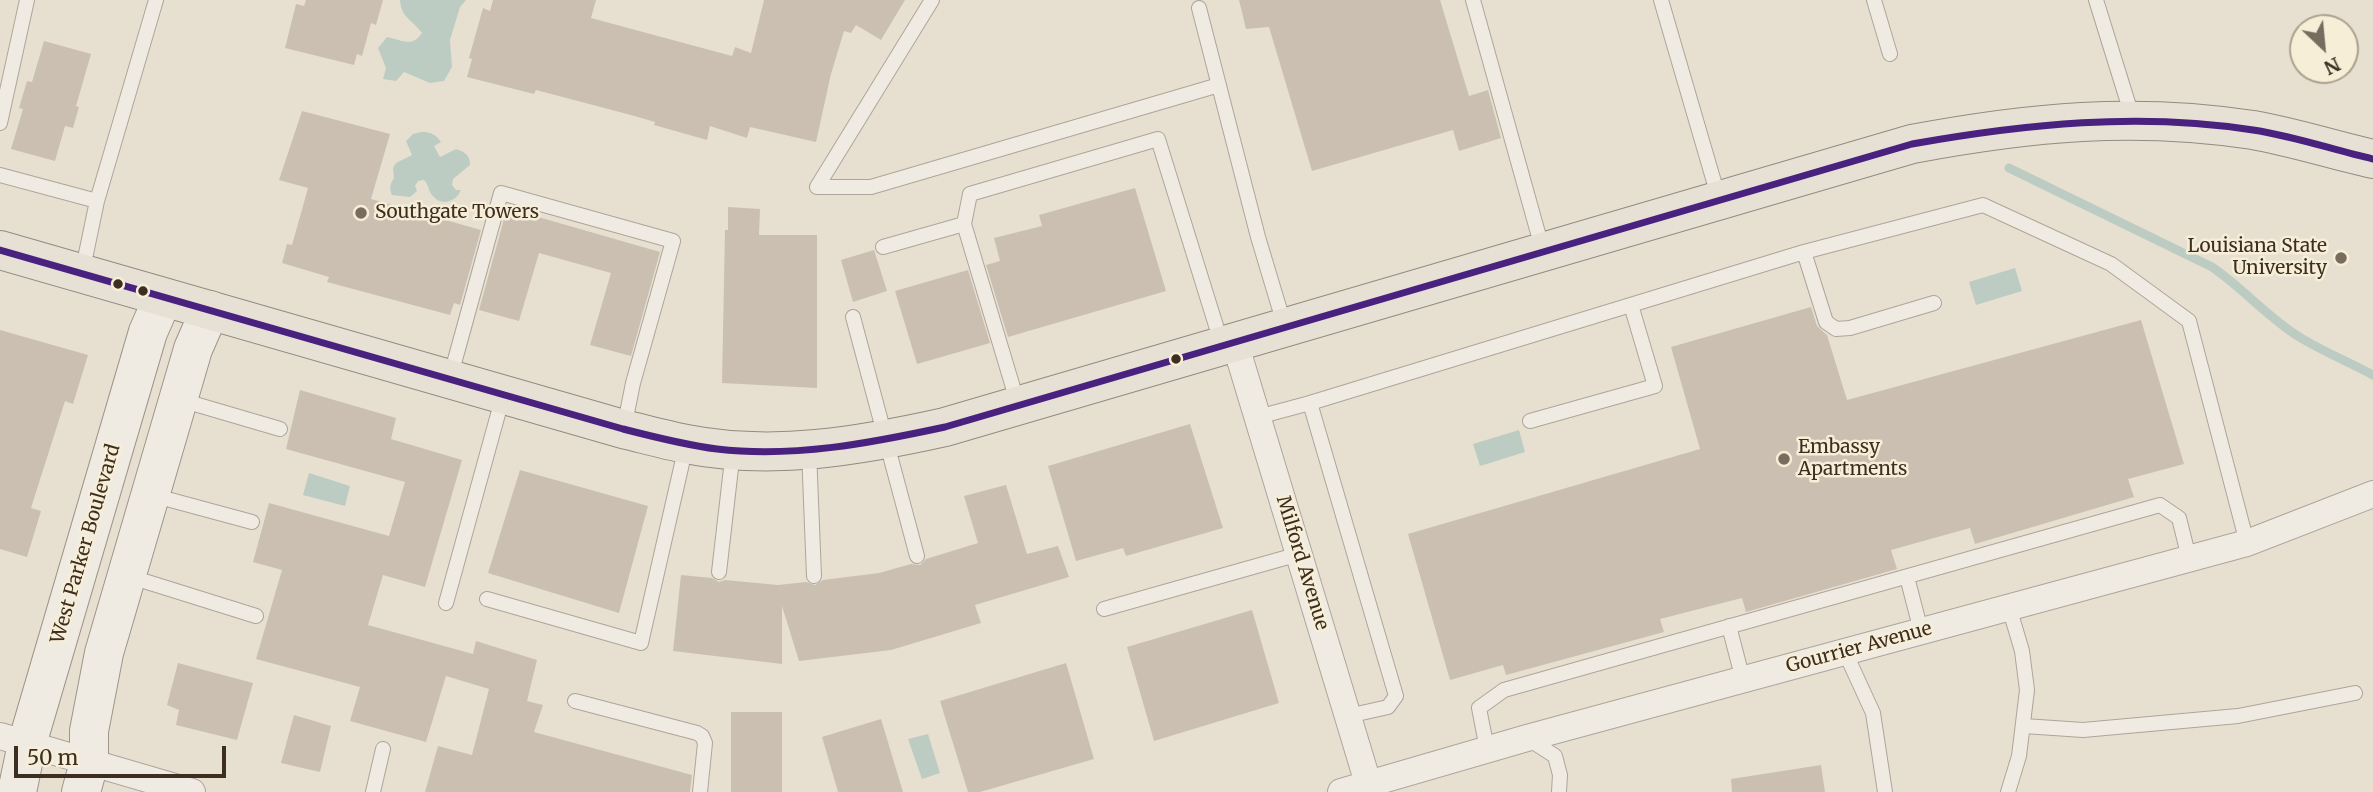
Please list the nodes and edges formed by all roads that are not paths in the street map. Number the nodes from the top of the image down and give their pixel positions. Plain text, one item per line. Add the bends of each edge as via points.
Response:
1 (27, 0) edge
2 (156, 0) edge
3 (932, 0) edge
4 (1473, 0) edge
5 (1661, 0) edge
6 (1874, 0) edge
7 (2096, 0) edge
8 (1199, 8) dead end
9 (1890, 54) dead end
10 (1219, 85) junction
11 (2133, 119) junction
12 (0, 123) edge
13 (2373, 159) edge
14 (0, 175) edge
15 (1719, 200) junction
16 (97, 201) junction
17 (964, 224) junction
18 (883, 247) dead end
19 (0, 250) edge
20 (1543, 252) junction
21 (1804, 252) junction
22 (82, 274) junction
23 (163, 298) junction
24 (1934, 303) dead end
25 (1630, 305) junction
26 (210, 310) junction
27 (853, 317) dead end
28 (1286, 328) junction
29 (1229, 345) junction
30 (450, 379) junction
31 (503, 394) junction
32 (179, 399) junction
33 (1310, 403) junction
34 (1018, 404) junction
35 (1258, 417) junction
36 (1530, 421) dead end
37 (280, 429) dead end
38 (624, 429) junction
39 (886, 440) junction
40 (686, 444) junction
41 (733, 450) junction
42 (809, 450) junction
43 (151, 494) junction
44 (2373, 494) edge
45 (252, 522) dead end
46 (2247, 543) junction
47 (1299, 554) junction
48 (917, 556) dead end
49 (2189, 558) junction
50 (719, 572) dead end
51 (127, 575) junction
52 (814, 576) dead end
53 (1907, 576) junction
54 (487, 599) dead end
55 (446, 603) dead end
56 (2009, 607) junction
57 (1104, 609) dead end
58 (256, 616) dead end
59 (1729, 626) junction
60 (1921, 631) junction
61 (1844, 652) junction
62 (1743, 680) junction
63 (2355, 693) dead end
64 (575, 701) dead end
65 (1348, 716) junction
66 (2024, 726) junction
67 (1527, 738) junction
68 (13, 740) edge
69 (383, 749) dead end
70 (1487, 749) junction
71 (85, 777) edge
72 (1368, 783) junction
73 (17, 792) edge
74 (192, 792) edge
75 (373, 792) edge
76 (700, 792) edge
77 (1341, 792) edge
78 (1559, 792) edge
79 (1885, 792) edge
80 (2008, 792) edge

1 - 12 lane
2 - 16 lane
3 - 10 lane via 817,187 871,187
4 - 20 lane
5 - 15 lane
6 - 9 lane
7 - 11 lane
8 - 10 lane
10 - 28 lane
11 - 13 main road via 2255,131
11 - 15 main road via 2050,123 1912,144
14 - 16 lane
15 - 20 main road
16 - 22 lane
17 - 18 lane
17 - 29 lane via 970,194 1158,139
17 - 34 lane
19 - 22 main road
20 - 28 main road
21 - 24 lane via 1826,322 1836,329
21 - 25 lane
21 - 46 lane via 1983,205 2111,264 2189,321
22 - 23 main road
23 - 26 main road
23 - 68 street, West Parker Boulevard
25 - 33 lane
25 - 36 lane via 1654,386
26 - 30 main road
26 - 32 street
27 - 39 lane
28 - 29 main road
29 - 34 main road
29 - 35 street, Milford Avenue
30 - 31 main road
30 - 38 lane via 501,193 660,238 673,242
31 - 38 main road
31 - 55 lane
32 - 37 lane
32 - 43 street
33 - 35 lane
33 - 65 lane via 1396,695 1388,707
34 - 39 main road
35 - 47 street, Milford Avenue
38 - 40 main road
39 - 42 main road
39 - 48 lane
40 - 41 main road
40 - 54 lane via 641,643
41 - 42 main road
41 - 50 lane
42 - 52 lane
43 - 45 lane
43 - 51 street
44 - 46 street, Gourrier Avenue
46 - 49 street, Gourrier Avenue
47 - 57 lane
47 - 65 street, Milford Avenue
49 - 53 lane via 2179,518 2160,505
49 - 56 street, Gourrier Avenue
51 - 58 lane
51 - 71 street via 104,653
53 - 59 lane
53 - 60 lane
56 - 60 street, Gourrier Avenue
56 - 66 lane via 2027,690
59 - 62 lane
59 - 70 lane via 1504,690 1479,708
60 - 61 street, Gourrier Avenue
61 - 62 street, Gourrier Avenue
61 - 79 lane via 1873,713
62 - 67 street, Gourrier Avenue
63 - 66 lane via 2238,716 2083,730
64 - 76 lane via 702,736
65 - 72 street, Milford Avenue
66 - 80 lane
67 - 70 street, Gourrier Avenue
67 - 78 lane via 1555,756
68 - 71 street
68 - 73 street, West Parker Boulevard
69 - 75 lane
70 - 72 street, Gourrier Avenue
71 - 74 street
72 - 77 street, Gourrier Avenue

